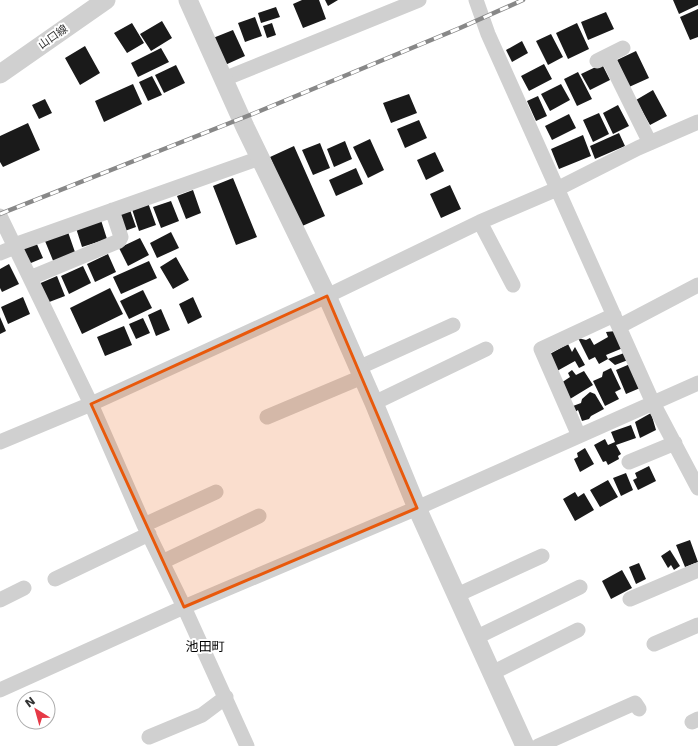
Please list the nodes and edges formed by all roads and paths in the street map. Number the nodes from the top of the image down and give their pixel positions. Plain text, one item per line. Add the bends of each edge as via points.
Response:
1 (106, 0) edge
2 (188, 0) edge
3 (419, 0) edge
4 (476, 0) edge
5 (623, 48) dead end
6 (0, 74) edge
7 (224, 79) junction
8 (698, 122) edge
9 (650, 143) junction
10 (260, 158) junction
11 (557, 188) junction
12 (112, 210) junction
13 (0, 216) edge
14 (480, 222) junction
15 (15, 246) junction
16 (0, 253) edge
17 (30, 278) junction
18 (513, 285) dead end
19 (698, 285) edge
20 (327, 296) junction
21 (617, 321) junction
22 (453, 325) dead end
23 (486, 349) dead end
24 (360, 372) junction
25 (698, 384) edge
26 (374, 403) junction
27 (653, 403) junction
28 (91, 404) junction
29 (267, 417) dead end
30 (579, 436) junction
31 (0, 442) edge
32 (675, 443) junction
33 (629, 462) dead end
34 (697, 484) edge
35 (216, 492) dead end
36 (417, 508) junction
37 (259, 516) dead end
38 (146, 530) junction
39 (542, 556) dead end
40 (162, 562) junction
41 (698, 570) edge
42 (55, 579) dead end
43 (580, 587) dead end
44 (24, 588) dead end
45 (457, 596) junction
46 (630, 599) dead end
47 (0, 600) edge
48 (184, 607) junction
49 (698, 625) edge
50 (578, 630) dead end
51 (475, 638) junction
52 (654, 644) dead end
53 (492, 673) junction
54 (0, 690) edge
55 (226, 697) junction
56 (639, 709) dead end
57 (149, 737) dead end
58 (248, 746) edge
59 (525, 746) edge
60 (538, 746) edge

1 - 6 street, 山口線
2 - 7 street
3 - 7 street
4 - 11 street via 488,34
5 - 9 street via 602,58
7 - 10 street
8 - 9 street
9 - 11 street
10 - 12 street
10 - 20 street
11 - 14 street
11 - 21 street
12 - 15 street
12 - 17 street via 121,237 119,241
13 - 15 street
14 - 18 street
14 - 20 street
15 - 16 street
15 - 17 street
17 - 28 street
19 - 21 street
20 - 24 street
20 - 28 street
21 - 27 street
21 - 30 street via 541,349
22 - 24 street
23 - 26 street
24 - 26 street
24 - 29 street
25 - 27 street
26 - 36 street
27 - 30 street
27 - 32 street
28 - 31 street
28 - 38 street
30 - 36 street
32 - 33 street
32 - 34 street
35 - 38 street
36 - 45 street
36 - 48 street
37 - 40 street
38 - 40 street
38 - 42 street
39 - 45 street
40 - 48 street
41 - 46 street
43 - 51 street
44 - 47 street
45 - 51 street
48 - 54 street
48 - 55 street
49 - 52 street
50 - 53 street
51 - 53 street
53 - 59 street
55 - 57 street via 202,715
55 - 58 street
56 - 60 street via 635,703

